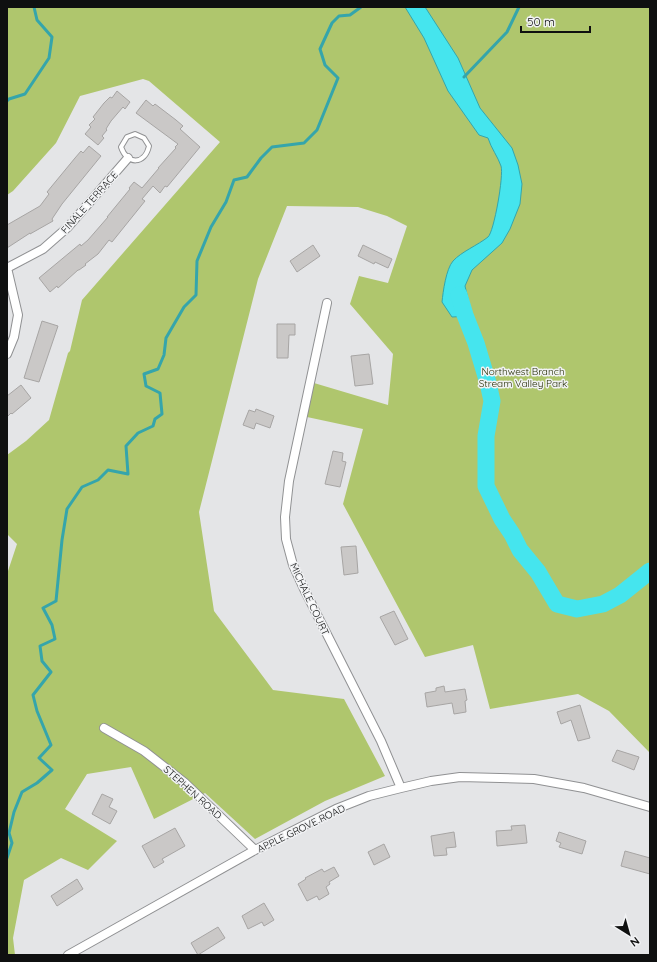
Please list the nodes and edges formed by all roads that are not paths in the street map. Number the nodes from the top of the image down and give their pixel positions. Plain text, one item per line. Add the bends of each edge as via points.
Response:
1 (128, 158) junction
2 (7, 268) edge
3 (327, 303) dead end
4 (7, 354) edge
5 (104, 728) dead end
6 (401, 788) junction
7 (650, 807) edge
8 (255, 850) junction
9 (68, 955) edge

1 - 1 lane via 140,160 147,154 148,146 144,138 135,134 128,137 121,147
1 - 2 street, FINALE TERRACE via 68,227 44,248
2 - 4 street via 18,315 14,337
3 - 6 street, MICHALE COURT via 290,481 285,518 286,539 304,589 381,741
5 - 8 street, STEPHEN ROAD via 144,751 185,783
6 - 7 street, APPLE GROVE ROAD via 460,777 534,779 584,788
6 - 8 street, APPLE GROVE ROAD via 369,796 336,809
8 - 9 street, APPLE GROVE ROAD

